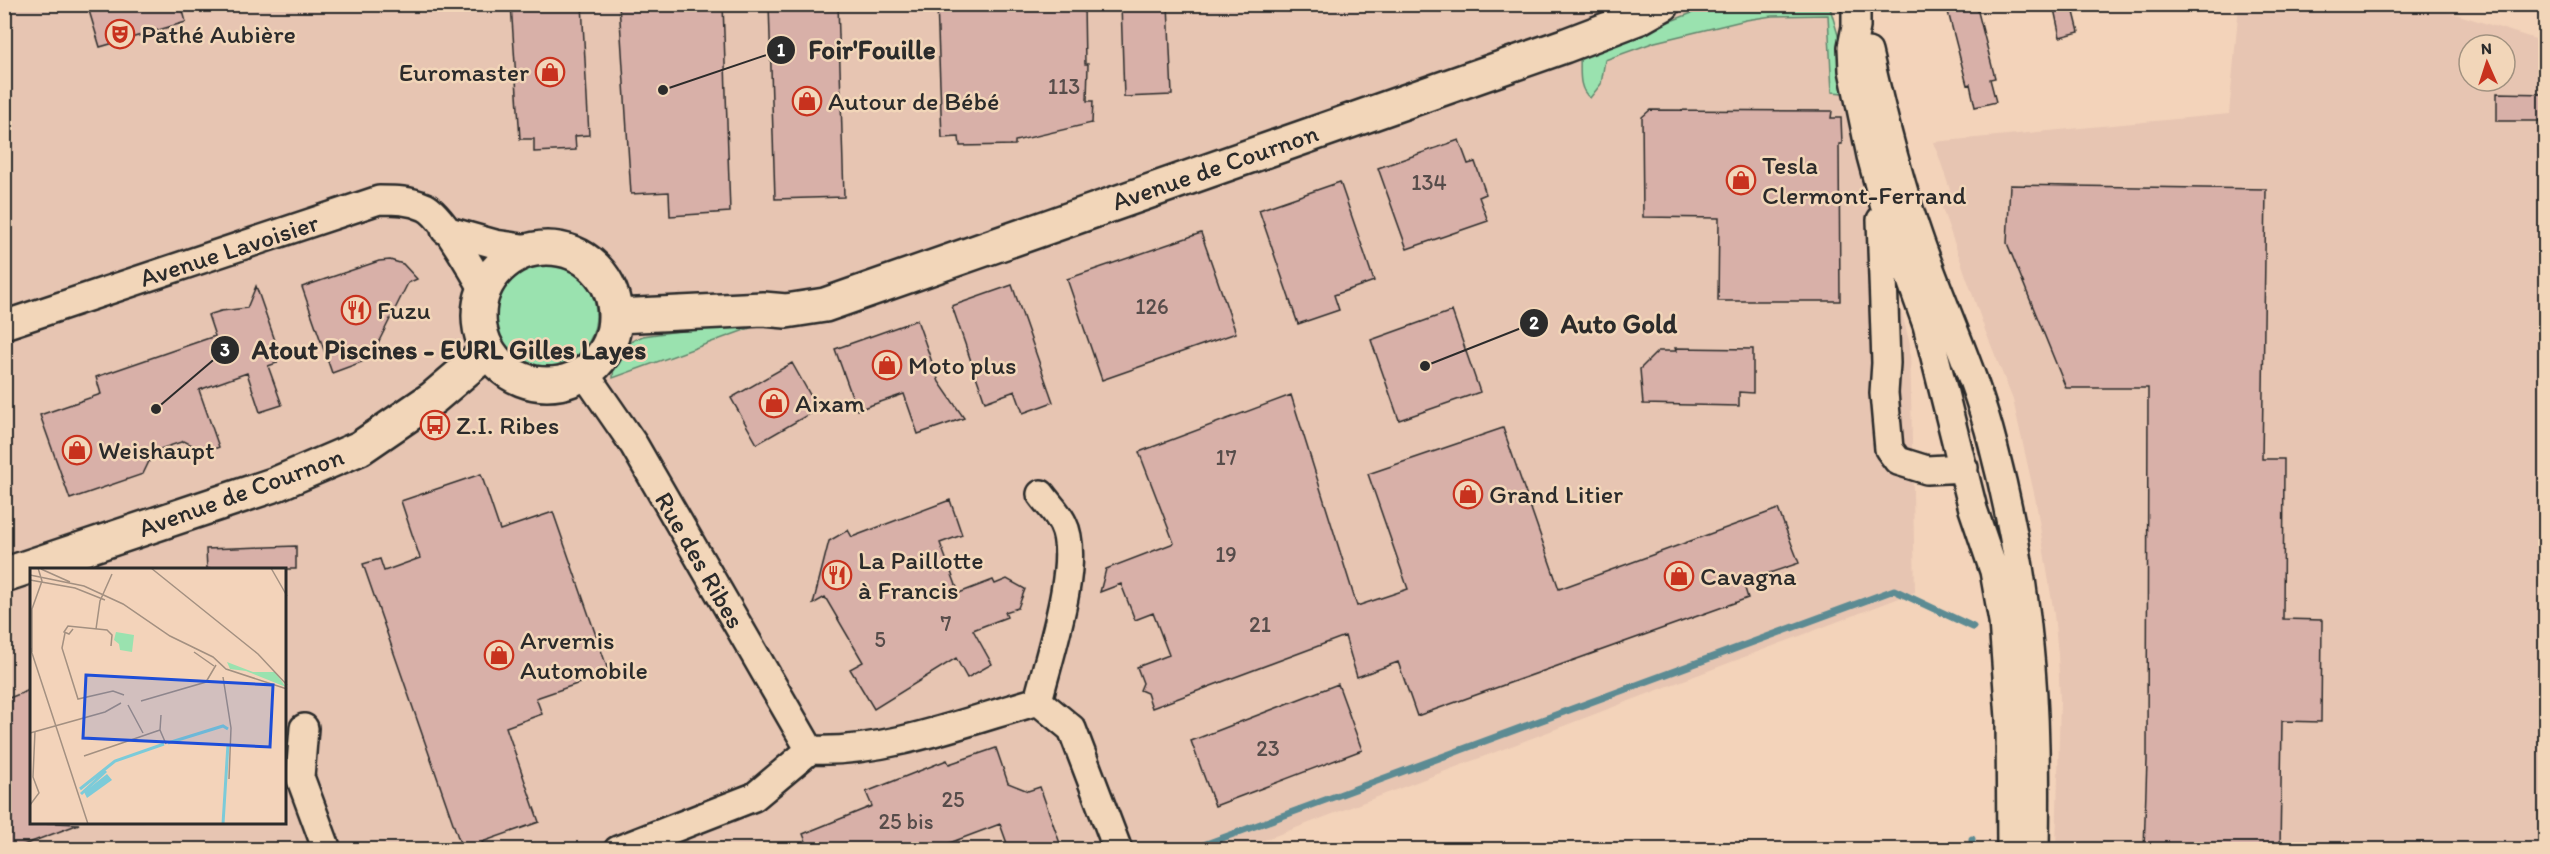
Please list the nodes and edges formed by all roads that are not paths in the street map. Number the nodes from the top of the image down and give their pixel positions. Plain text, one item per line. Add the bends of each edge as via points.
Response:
1 (1641, 4) edge
2 (1663, 4) edge
3 (1855, 12) edge
4 (1884, 204) junction
5 (446, 230) junction
6 (529, 249) junction
7 (483, 288) junction
8 (763, 309) junction
9 (617, 316) junction
10 (4, 325) edge
11 (488, 352) junction
12 (585, 374) junction
13 (1966, 477) junction
14 (1041, 494) dead end
15 (4, 575) edge
16 (1038, 701) junction
17 (304, 728) dead end
18 (810, 750) junction
19 (327, 849) edge
20 (618, 849) edge
21 (1118, 849) edge
22 (2011, 849) edge
23 (2035, 849) edge

1 - 8 main road, Avenue de Cournon
2 - 8 main road, Avenue de Cournon via 1564,46 825,305 786,311
3 - 4 street via 1853,70
3 - 23 street via 1918,236 1993,444 2030,645
4 - 13 street via 1927,325
4 - 13 street via 1880,222 1889,449 1898,461
5 - 6 street
5 - 7 street, Avenue Lavoisier
5 - 10 street, Avenue Lavoisier via 428,208 406,200 379,200
6 - 7 main road via 501,264
6 - 9 main road via 560,248 589,261 609,285
7 - 11 main road via 478,320
8 - 9 main road, Avenue de Cournon
9 - 12 main road via 613,338 602,358
11 - 12 main road via 506,372 532,383 559,384
11 - 15 main road, Avenue de Cournon via 433,398 360,448 276,484
12 - 18 street, Rue des Ribes via 634,445
13 - 22 street via 1972,509 1994,571 2003,621 2010,718
14 - 16 street via 1064,525 1070,557
16 - 18 street via 886,744
16 - 21 street via 1072,729
17 - 19 street via 300,777
18 - 20 street via 754,797

